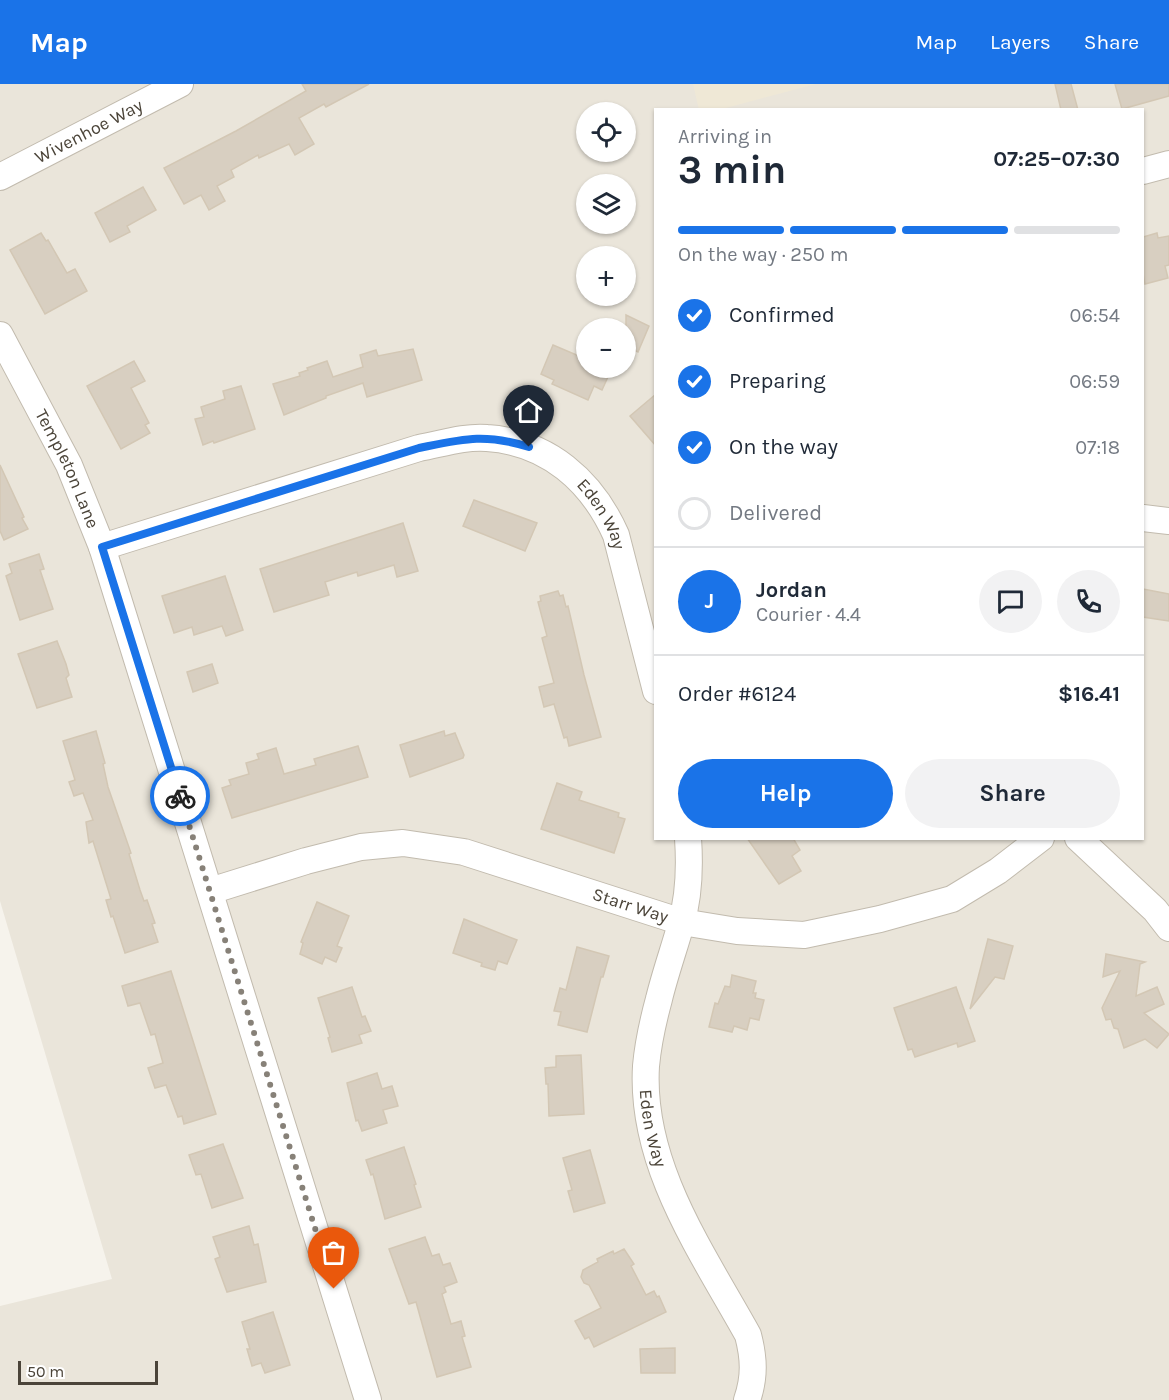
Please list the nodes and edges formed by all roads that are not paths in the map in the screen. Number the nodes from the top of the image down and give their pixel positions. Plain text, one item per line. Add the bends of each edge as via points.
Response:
1 (180, 84) edge
2 (1169, 164) edge
3 (1144, 171) edge
4 (0, 177) edge
5 (0, 335) edge
6 (1144, 518) edge
7 (1169, 521) edge
8 (102, 547) junction
9 (654, 683) edge
10 (688, 840) edge
11 (1038, 840) edge
12 (1080, 840) edge
13 (210, 891) junction
14 (682, 922) junction
15 (1169, 928) edge
16 (368, 1400) edge
17 (747, 1400) edge

1 - 4 street, Wivenhoe Way
2 - 3 street
5 - 8 street, Templeton Lane via 69,465
6 - 7 street
8 - 9 street, Eden Way via 419,448 485,437 510,441 552,458 579,479 606,513 616,535
8 - 13 street, Templeton Lane
10 - 14 street, Eden Way
11 - 14 street, Starr Way via 952,899 880,919 804,935 737,931
12 - 15 street
13 - 14 street, Starr Way via 361,847 403,843 464,852
13 - 16 street, Templeton Lane
14 - 17 street, Eden Way via 648,1050 648,1111 654,1146 670,1193 748,1335 754,1371

